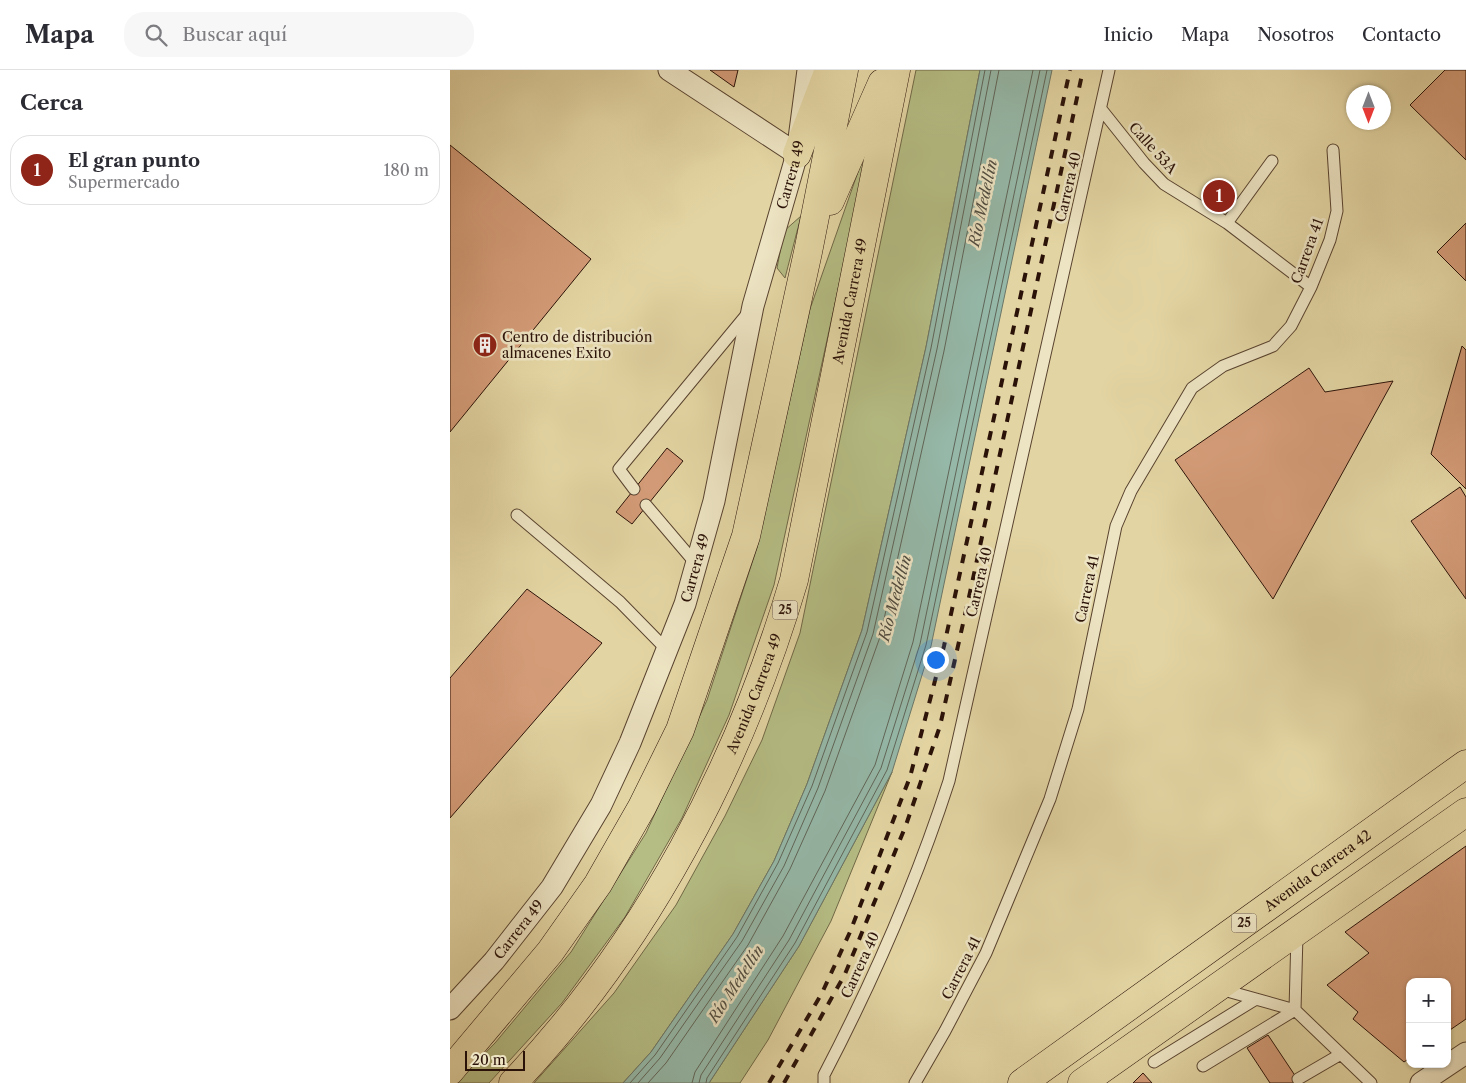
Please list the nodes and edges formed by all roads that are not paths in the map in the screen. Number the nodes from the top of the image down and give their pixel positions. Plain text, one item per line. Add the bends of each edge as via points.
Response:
1 (669, 70) edge
2 (808, 70) edge
3 (828, 70) edge
4 (844, 70) edge
5 (888, 70) edge
6 (896, 70) edge
7 (1109, 70) edge
8 (1101, 109) junction
9 (1333, 150) dead end
10 (797, 154) junction
11 (1272, 161) dead end
12 (1226, 223) junction
13 (808, 252) junction
14 (1311, 287) junction
15 (754, 306) junction
16 (634, 489) dead end
17 (646, 505) dead end
18 (518, 515) dead end
19 (697, 566) junction
20 (667, 650) junction
21 (1466, 764) edge
22 (1463, 816) edge
23 (1298, 930) junction
24 (1216, 988) junction
25 (1256, 999) junction
26 (450, 1009) edge
27 (1295, 1010) junction
28 (1466, 1053) edge
29 (1341, 1054) junction
30 (1154, 1062) dead end
31 (1203, 1066) dead end
32 (450, 1071) edge
33 (1298, 1079) dead end
34 (513, 1083) edge
35 (824, 1083) edge
36 (914, 1083) edge
37 (1022, 1083) edge
38 (1082, 1083) edge
39 (1370, 1083) edge
40 (1421, 1083) edge

1 - 10 street
2 - 10 street, Carrera 49
3 - 10 highway
4 - 13 highway
5 - 13 highway
6 - 34 highway, Avenida Carrera 49 / 25 via 812,494 780,629 735,743 675,866 629,939 581,1005
7 - 8 lane, Carrera 40
8 - 12 lane, Calle 53A via 1164,184
8 - 35 lane, Carrera 40 via 949,781 926,852 885,948 824,1075
9 - 14 lane, Carrera 41 via 1337,211 1330,240
10 - 15 street, Carrera 49
11 - 12 lane
12 - 14 lane, Calle 53A
13 - 32 highway via 746,536 680,730 642,807 598,884 550,952
14 - 36 lane, Carrera 41 via 1291,326 1273,346 1223,366 1192,388 1131,491 1116,526 1078,710 1050,799 986,952
15 - 16 lane via 619,469
15 - 19 street, Carrera 49 via 714,501
17 - 19 lane
18 - 20 lane via 620,602
19 - 20 street, Carrera 49
20 - 26 street, Carrera 49 via 605,796 562,871 494,961
21 - 37 highway, Avenida Carrera 42 / 25
22 - 23 highway
23 - 24 highway
23 - 27 lane
24 - 25 lane
24 - 38 highway
25 - 27 lane
25 - 30 lane
27 - 29 lane
27 - 31 lane
28 - 40 street
29 - 33 lane
29 - 39 lane

